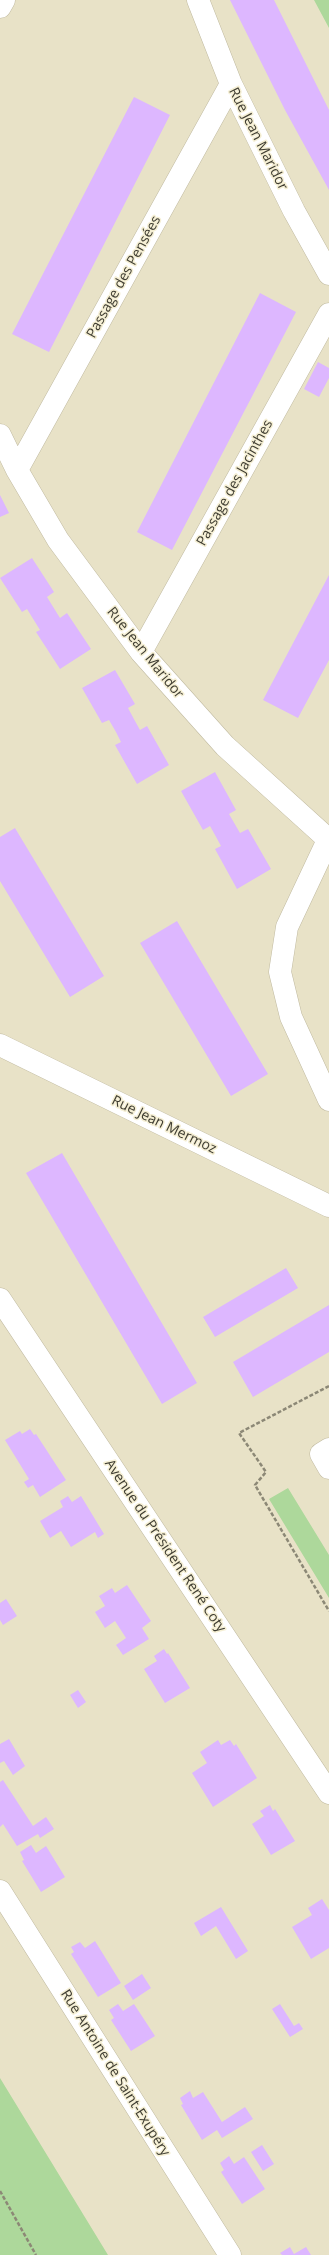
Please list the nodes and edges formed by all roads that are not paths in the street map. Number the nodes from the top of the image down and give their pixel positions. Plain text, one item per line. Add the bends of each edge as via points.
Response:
1 (4, 0) edge
2 (198, 0) edge
3 (0, 7) edge
4 (231, 84) junction
5 (329, 274) edge
6 (329, 314) edge
7 (0, 435) edge
8 (16, 470) junction
9 (141, 652) junction
10 (329, 839) edge
11 (0, 1045) edge
12 (329, 1100) edge
13 (329, 1206) edge
14 (0, 1299) edge
15 (329, 1449) edge
16 (329, 1468) edge
17 (329, 1793) edge
18 (0, 1891) edge
19 (230, 2255) edge

1 - 3 street
2 - 4 street, Rue Jean Maridor
4 - 5 street, Rue Jean Maridor via 294,211
4 - 8 street, Passage des Pensées
6 - 9 street, Passage des Jacinthes
7 - 8 street, Rue Jean Maridor
8 - 9 street, Rue Jean Maridor via 58,540
9 - 10 street, Rue Jean Maridor via 225,746
10 - 12 street via 287,927 280,972 291,1017
11 - 13 street, Rue Jean Mermoz
14 - 17 street, Avenue du Président René Coty
15 - 16 street via 321,1454
18 - 19 street, Rue Antoine de Saint-Exupéry

